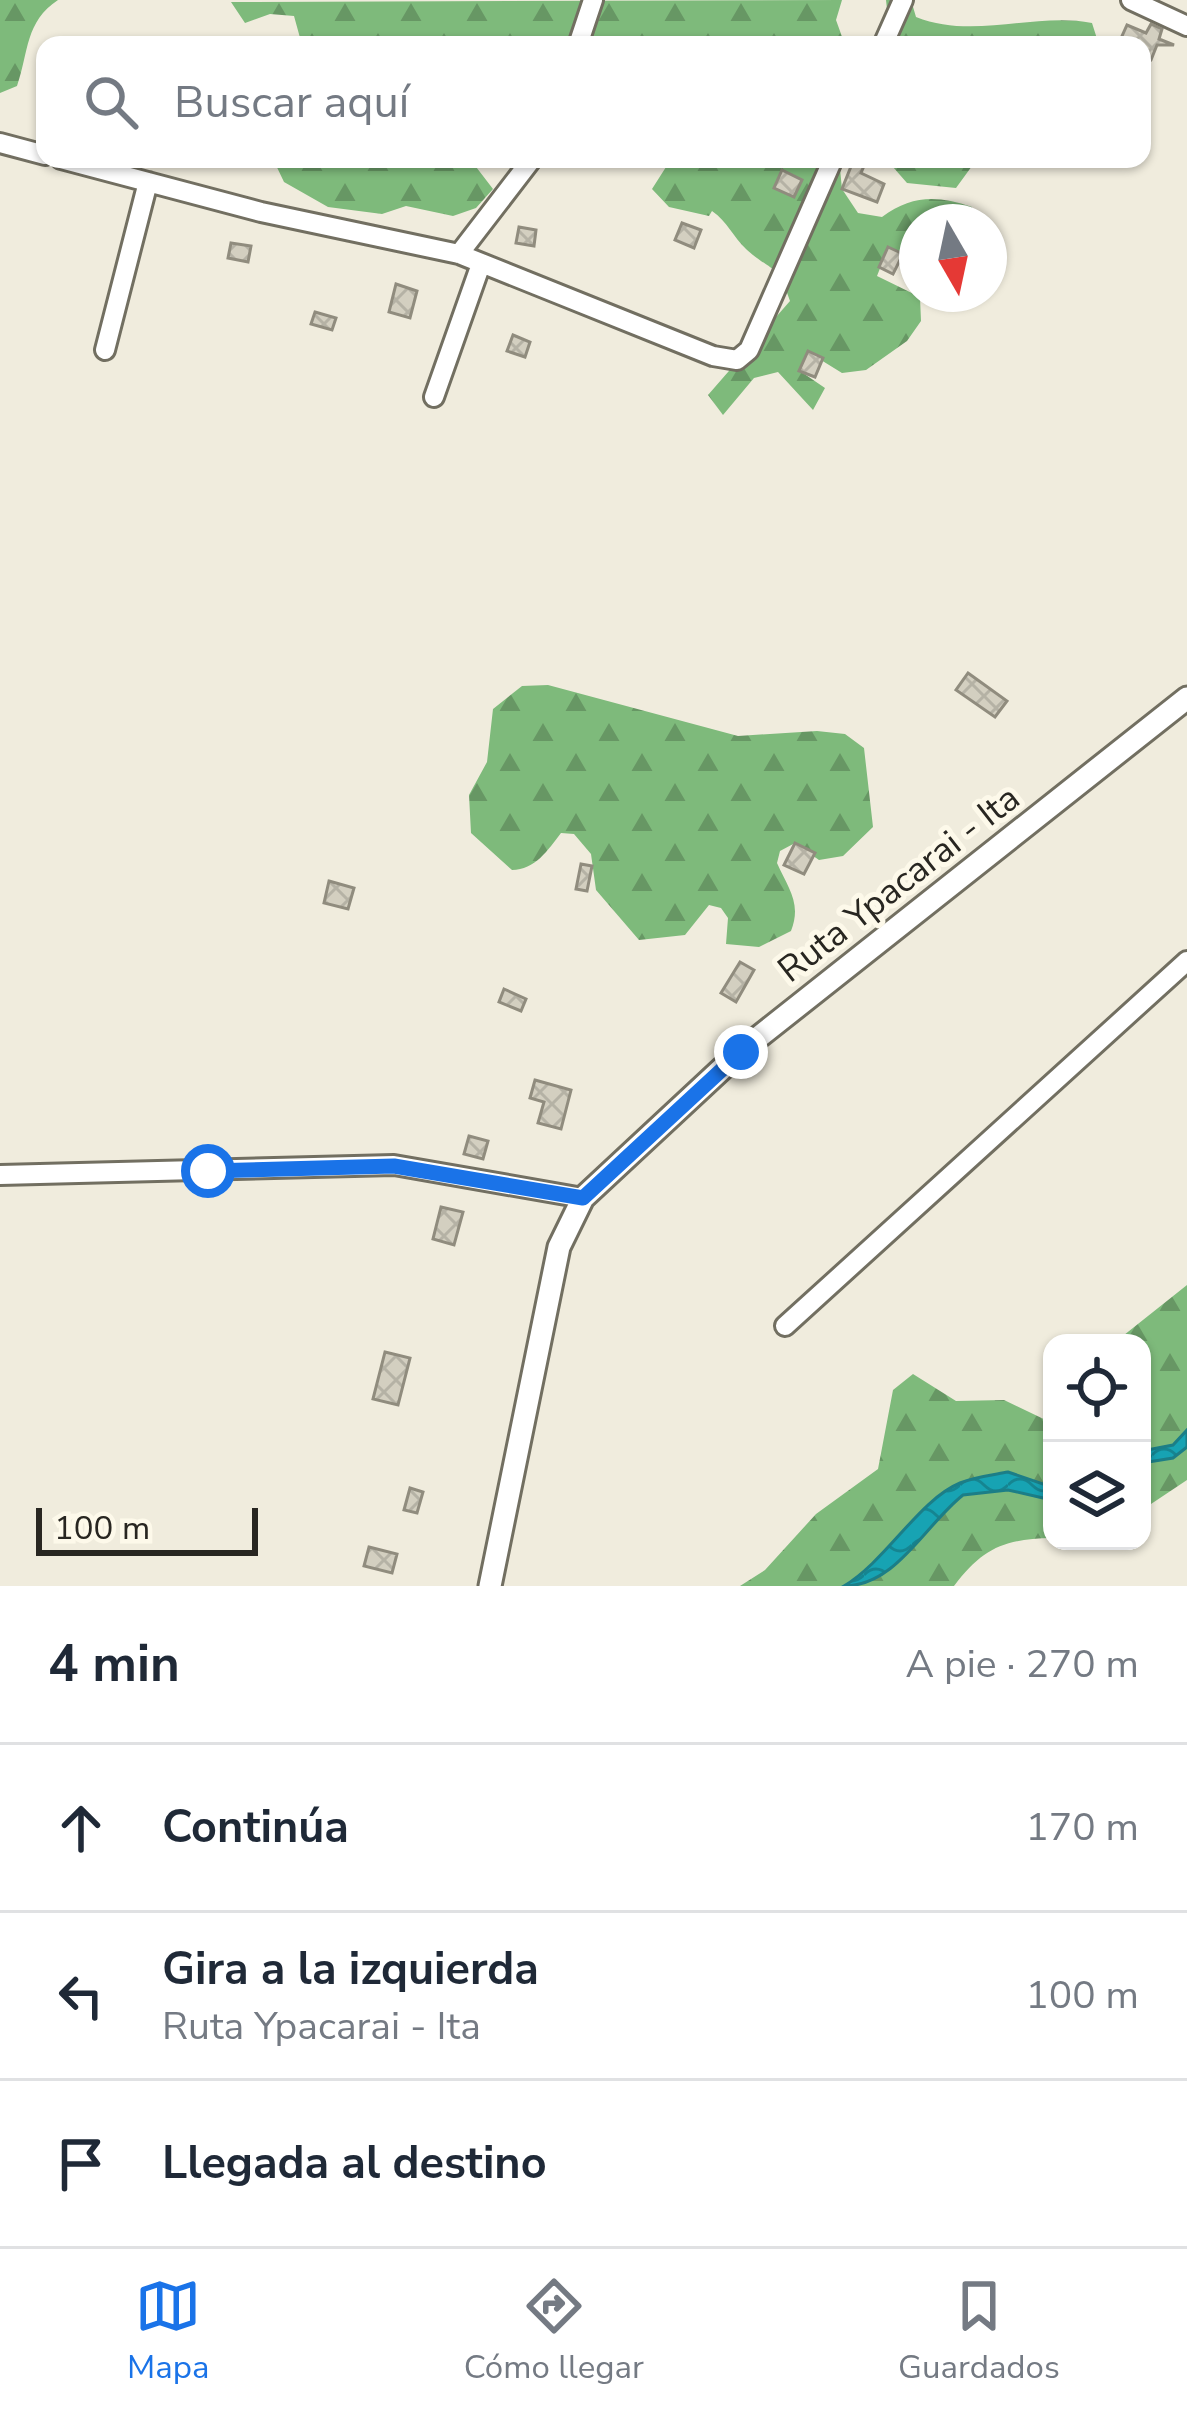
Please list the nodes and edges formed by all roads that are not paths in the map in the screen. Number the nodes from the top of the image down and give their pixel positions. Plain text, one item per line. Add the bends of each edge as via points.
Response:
1 (593, 0) edge
2 (903, 0) edge
3 (1131, 0) edge
4 (1157, 5) edge
5 (1187, 26) edge
6 (581, 36) edge
7 (888, 36) edge
8 (0, 143) edge
9 (36, 153) edge
10 (95, 168) edge
11 (525, 168) edge
12 (829, 168) edge
13 (148, 182) junction
14 (459, 254) junction
15 (482, 264) junction
16 (105, 350) dead end
17 (434, 397) dead end
18 (1187, 698) edge
19 (1187, 961) edge
20 (0, 1175) edge
21 (583, 1198) junction
22 (785, 1326) dead end
23 (490, 1586) edge

1 - 6 street
2 - 7 street
3 - 4 street
4 - 5 street
8 - 9 street
10 - 13 street
11 - 14 street
12 - 15 street via 749,350 737,360
13 - 14 street
13 - 16 street
14 - 15 street
15 - 17 street
18 - 21 street, Ruta Ypacarai - Ita via 741,1052
19 - 22 street
20 - 21 street via 394,1166
21 - 23 street, Ruta Ypacarai - Ita via 559,1247

